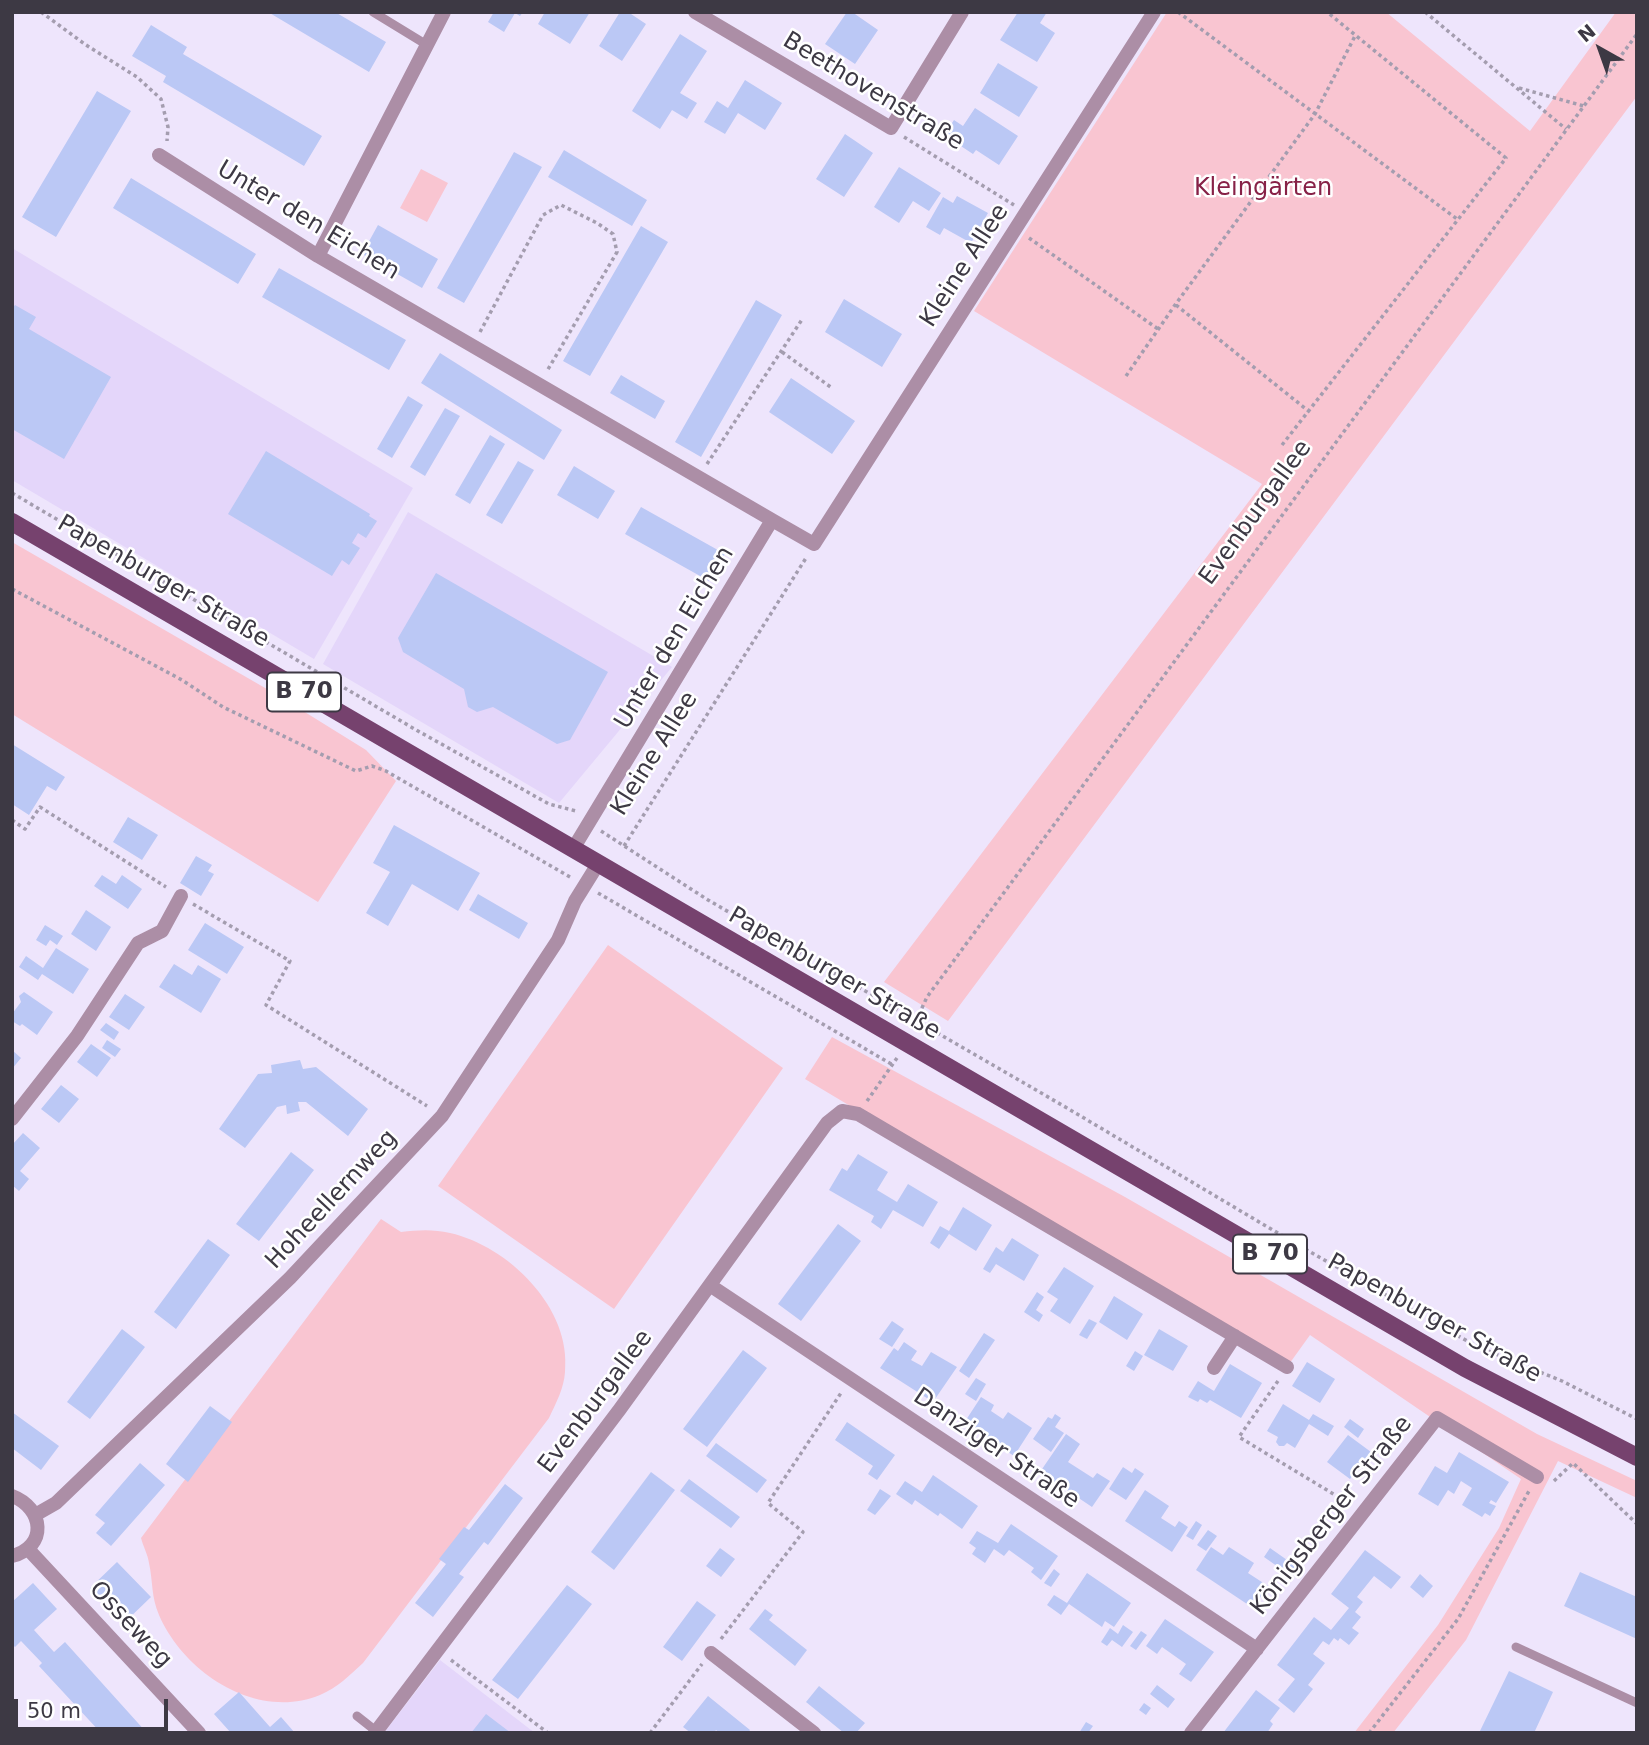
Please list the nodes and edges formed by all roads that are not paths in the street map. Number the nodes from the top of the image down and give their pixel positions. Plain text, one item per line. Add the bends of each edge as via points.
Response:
1 (373, 12) edge
2 (444, 12) edge
3 (695, 12) edge
4 (962, 12) edge
5 (1154, 12) edge
6 (428, 45) junction
7 (162, 158) road end
8 (318, 256) junction
9 (772, 520) junction
10 (12, 522) edge
11 (573, 849) junction
12 (598, 864) junction
13 (181, 896) road end
14 (12, 1119) edge
15 (711, 1286) junction
16 (1235, 1336) junction
17 (1287, 1367) road end
18 (1214, 1368) dead end
19 (1637, 1457) edge
20 (1538, 1477) road end
21 (12, 1496) edge
22 (36, 1515) junction
23 (28, 1549) junction
24 (12, 1556) edge
25 (1516, 1647) dead end
26 (1256, 1649) junction
27 (711, 1653) road end
28 (1637, 1703) edge
29 (357, 1716) dead end
30 (376, 1732) edge
31 (199, 1733) edge
32 (814, 1733) edge
33 (1191, 1733) edge

1 - 6 lane
2 - 6 street
3 - 4 street, Beethovenstraße via 891,128
5 - 9 street, Kleine Allee via 814,544
6 - 8 street
7 - 8 street, Unter den Eichen
8 - 9 street, Unter den Eichen
9 - 11 street, Unter den Eichen
10 - 11 main road, Papenburger Straße / B 70
11 - 12 main road, Papenburger Straße / B 70
12 - 19 main road, Papenburger Straße / B 70 via 1465,1368
12 - 22 street, Hoheellernweg via 558,940 442,1116 290,1278 56,1503
13 - 14 street via 162,931 138,943 77,1036
15 - 16 street, Evenburgallee via 827,1123 842,1111 858,1114
15 - 26 street, Danziger Straße
15 - 30 street, Evenburgallee
16 - 17 street
16 - 18 street
20 - 26 street, Königsberger Straße via 1437,1418
21 - 22 street via 31,1506
22 - 23 street via 37,1531
23 - 24 street
23 - 31 street, Osseweg
25 - 28 lane
26 - 33 street, Königsberger Straße
27 - 32 street
29 - 30 lane

